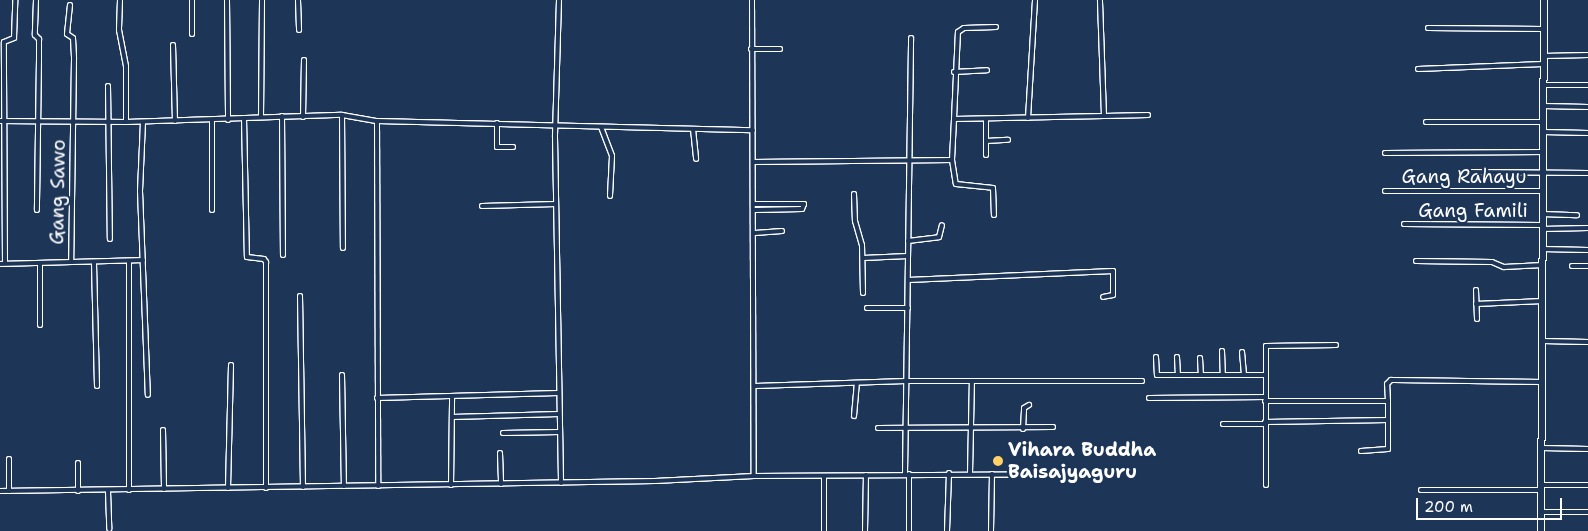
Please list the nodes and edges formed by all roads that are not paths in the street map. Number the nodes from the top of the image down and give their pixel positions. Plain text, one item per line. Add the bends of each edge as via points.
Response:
1 (15, 0) edge
2 (36, 0) edge
3 (120, 0) edge
4 (192, 0) edge
5 (227, 0) edge
6 (262, 0) edge
7 (298, 0) edge
8 (559, 0) edge
9 (752, 0) edge
10 (1035, 0) edge
11 (1100, 0) edge
12 (1544, 0) edge
13 (70, 5) dead end
14 (996, 27) dead end
15 (1428, 28) dead end
16 (1543, 29) junction
17 (299, 30) dead end
18 (192, 34) dead end
19 (911, 38) dead end
20 (173, 45) dead end
21 (751, 49) junction
22 (780, 50) dead end
23 (1588, 55) edge
24 (1543, 56) junction
25 (304, 60) dead end
26 (1543, 64) junction
27 (1418, 68) dead end
28 (987, 70) dead end
29 (954, 72) junction
30 (1543, 85) junction
31 (1588, 85) edge
32 (108, 86) dead end
33 (1543, 106) junction
34 (1588, 106) edge
35 (1148, 114) dead end
36 (342, 115) junction
37 (261, 116) junction
38 (282, 116) junction
39 (1104, 116) junction
40 (302, 117) junction
41 (244, 118) junction
42 (1028, 118) junction
43 (954, 119) junction
44 (986, 119) junction
45 (106, 120) junction
46 (228, 120) junction
47 (175, 121) junction
48 (212, 121) junction
49 (377, 121) junction
50 (2, 122) edge
51 (37, 122) junction
52 (74, 122) junction
53 (126, 122) junction
54 (143, 122) junction
55 (1426, 122) dead end
56 (1543, 122) junction
57 (496, 123) junction
58 (556, 124) junction
59 (601, 127) junction
60 (693, 129) junction
61 (753, 130) junction
62 (1543, 132) junction
63 (1588, 133) edge
64 (1008, 140) dead end
65 (986, 141) junction
66 (513, 147) dead end
67 (1544, 152) junction
68 (1385, 153) dead end
69 (986, 155) dead end
70 (696, 159) dead end
71 (952, 160) junction
72 (753, 162) junction
73 (909, 163) junction
74 (1467, 172) dead end
75 (1543, 173) junction
76 (1588, 173) edge
77 (1385, 190) dead end
78 (1542, 191) junction
79 (854, 194) dead end
80 (610, 196) dead end
81 (556, 204) junction
82 (754, 204) junction
83 (482, 206) dead end
84 (37, 210) dead end
85 (212, 210) dead end
86 (755, 210) junction
87 (1542, 214) junction
88 (994, 215) dead end
89 (1577, 215) dead end
90 (1404, 224) dead end
91 (942, 225) dead end
92 (1542, 227) junction
93 (1588, 228) edge
94 (782, 231) dead end
95 (755, 233) junction
96 (110, 239) dead end
97 (908, 241) junction
98 (344, 248) dead end
99 (1542, 249) junction
100 (1588, 250) edge
101 (282, 255) dead end
102 (908, 256) junction
103 (863, 258) junction
104 (143, 260) junction
105 (129, 261) junction
106 (1416, 261) dead end
107 (71, 262) junction
108 (94, 262) junction
109 (5, 263) junction
110 (40, 263) junction
111 (0, 264) edge
112 (1542, 265) junction
113 (1572, 266) dead end
114 (1588, 266) edge
115 (908, 280) junction
116 (1476, 290) dead end
117 (863, 293) dead end
118 (300, 296) dead end
119 (1103, 297) dead end
120 (1543, 301) junction
121 (1476, 304) junction
122 (867, 308) dead end
123 (908, 308) junction
124 (1477, 319) dead end
125 (40, 325) dead end
126 (1543, 342) junction
127 (1588, 342) edge
128 (1336, 346) dead end
129 (1222, 351) dead end
130 (1242, 352) dead end
131 (1156, 357) dead end
132 (1177, 357) dead end
133 (1200, 358) dead end
134 (231, 365) dead end
135 (342, 375) dead end
136 (1178, 375) junction
137 (1201, 375) junction
138 (1223, 375) junction
139 (1244, 375) junction
140 (1266, 375) junction
141 (972, 381) junction
142 (1142, 381) dead end
143 (906, 382) junction
144 (1542, 382) junction
145 (857, 383) junction
146 (97, 386) dead end
147 (755, 386) junction
148 (558, 393) junction
149 (148, 395) dead end
150 (452, 397) junction
151 (377, 398) junction
152 (1149, 398) dead end
153 (1265, 399) junction
154 (1388, 401) junction
155 (1029, 405) dead end
156 (559, 414) junction
157 (854, 416) dead end
158 (452, 417) junction
159 (1388, 420) junction
160 (1265, 423) junction
161 (1223, 424) dead end
162 (1052, 426) dead end
163 (878, 428) dead end
164 (1023, 428) junction
165 (163, 430) dead end
166 (906, 430) junction
167 (972, 430) junction
168 (559, 432) junction
169 (503, 433) dead end
170 (1542, 448) junction
171 (1588, 449) edge
172 (1361, 451) dead end
173 (500, 453) dead end
174 (9, 459) dead end
175 (78, 462) dead end
176 (907, 474) junction
177 (949, 474) junction
178 (970, 474) junction
179 (992, 474) junction
180 (1093, 474) dead end
181 (866, 475) junction
182 (754, 476) junction
183 (824, 476) junction
184 (561, 483) junction
185 (501, 484) junction
186 (451, 485) junction
187 (344, 486) junction
188 (378, 486) junction
189 (1266, 486) dead end
190 (1588, 486) edge
191 (304, 487) junction
192 (228, 488) junction
193 (266, 488) junction
194 (1541, 488) junction
195 (164, 489) junction
196 (129, 490) junction
197 (1422, 490) dead end
198 (0, 491) edge
199 (9, 491) junction
200 (78, 491) junction
201 (108, 491) junction
202 (1541, 512) junction
203 (1588, 512) edge
204 (109, 529) dead end
205 (824, 531) edge
206 (865, 531) edge
207 (909, 531) edge
208 (947, 531) edge
209 (991, 531) edge
210 (1541, 531) edge

1 - 50 street via 14,38 4,42
2 - 51 street via 34,35 39,39
3 - 53 street via 119,30 126,66
4 - 18 street
5 - 46 street
6 - 37 street
7 - 17 street
8 - 58 street
9 - 21 street
10 - 42 street
11 - 39 street
12 - 16 main road
13 - 52 street, Gang Sawo via 67,34 73,38
14 - 29 street via 959,30
15 - 16 street
16 - 24 main road
19 - 73 street
20 - 47 street
21 - 22 street
21 - 61 street
23 - 24 street
24 - 26 main road
25 - 40 street
26 - 27 street
26 - 30 main road
28 - 29 street
29 - 43 street
30 - 31 street
30 - 33 main road
32 - 45 street
33 - 34 street
33 - 56 main road
35 - 39 street
36 - 40 street
36 - 49 street
36 - 98 street
37 - 38 street
37 - 41 street
38 - 40 street
38 - 101 street
39 - 42 street
41 - 46 street
41 - 193 street via 247,257 265,259
42 - 44 street
43 - 44 street
43 - 71 street
44 - 65 street
45 - 52 street
45 - 53 street
45 - 96 street
46 - 48 street
47 - 48 street
47 - 54 street
48 - 85 street
49 - 57 street
49 - 151 street
50 - 51 street
50 - 109 street
51 - 52 street
51 - 84 street
52 - 107 street, Gang Sawo
53 - 54 street
54 - 104 street via 140,158
55 - 56 street
56 - 62 main road
57 - 58 street
57 - 66 street via 497,147
58 - 59 street
58 - 81 street
59 - 60 street
59 - 80 street via 612,156
60 - 61 street
60 - 70 street
61 - 72 street
62 - 63 street
62 - 67 main road
64 - 65 street
65 - 69 street
67 - 68 street
67 - 75 main road
71 - 73 street
71 - 88 street via 956,184 993,188
72 - 73 street
72 - 82 street
73 - 97 street
74 - 75 street
75 - 76 street
75 - 78 main road
77 - 78 street, Gang Rahayu
78 - 87 main road
79 - 103 street via 855,221
81 - 83 street
81 - 148 street
82 - 86 street
82 - 86 street via 804,204 802,209
86 - 95 street
87 - 89 street
87 - 92 main road
90 - 92 street, Gang Famili
91 - 97 street via 939,237
92 - 93 street, Gang Famili
92 - 99 main road
94 - 95 street
95 - 147 street
97 - 102 street
99 - 100 street
99 - 112 main road
102 - 103 street
102 - 115 street
103 - 117 street
104 - 105 street
104 - 149 street
105 - 108 street
105 - 196 street
106 - 112 street via 1489,262 1504,267
107 - 108 street
107 - 110 street
108 - 146 street
109 - 110 street
109 - 111 street
110 - 125 street
112 - 120 main road
113 - 114 street
115 - 119 street via 1113,271 1113,295
115 - 123 street
116 - 121 street
118 - 191 street
120 - 121 street
120 - 126 main road
121 - 124 street
122 - 123 street
123 - 143 street
126 - 127 street
126 - 144 main road
128 - 140 street via 1266,346
129 - 138 street
130 - 139 street
131 - 136 street via 1157,375
132 - 136 street
133 - 137 street
134 - 192 street
135 - 187 street
136 - 137 street
137 - 138 street
138 - 139 street
139 - 140 street
140 - 153 street
141 - 142 street
141 - 143 street
141 - 167 street
143 - 145 street
143 - 166 street
144 - 154 street via 1391,380 1387,384
144 - 170 main road
145 - 147 street
145 - 157 street
147 - 182 street
148 - 150 street
148 - 156 street
150 - 151 street
150 - 158 street
151 - 188 street
152 - 153 street
153 - 154 street
153 - 160 street
154 - 159 street
155 - 164 street via 1024,408
156 - 158 street
156 - 168 street
158 - 186 street
159 - 160 street
159 - 172 street via 1388,449
160 - 161 street
160 - 189 street
162 - 164 street
163 - 166 street
164 - 167 street
165 - 195 street
166 - 167 street
166 - 176 street
167 - 178 street
168 - 169 street
168 - 184 street
170 - 171 street
170 - 194 main road
173 - 185 street
174 - 199 street
175 - 200 street
176 - 177 street
176 - 181 street
176 - 207 street
177 - 178 street
177 - 208 street
178 - 179 street
179 - 180 street
179 - 209 street
181 - 183 street
181 - 206 street
182 - 183 street
182 - 184 street
183 - 205 street
184 - 185 street
185 - 186 street
186 - 188 street
187 - 188 street
187 - 191 street
190 - 194 street
191 - 193 street
192 - 193 street
192 - 195 street
194 - 197 street
194 - 202 main road
195 - 196 street
196 - 201 street
198 - 199 street
199 - 200 street
200 - 201 street
201 - 204 street
202 - 203 street
202 - 210 main road

